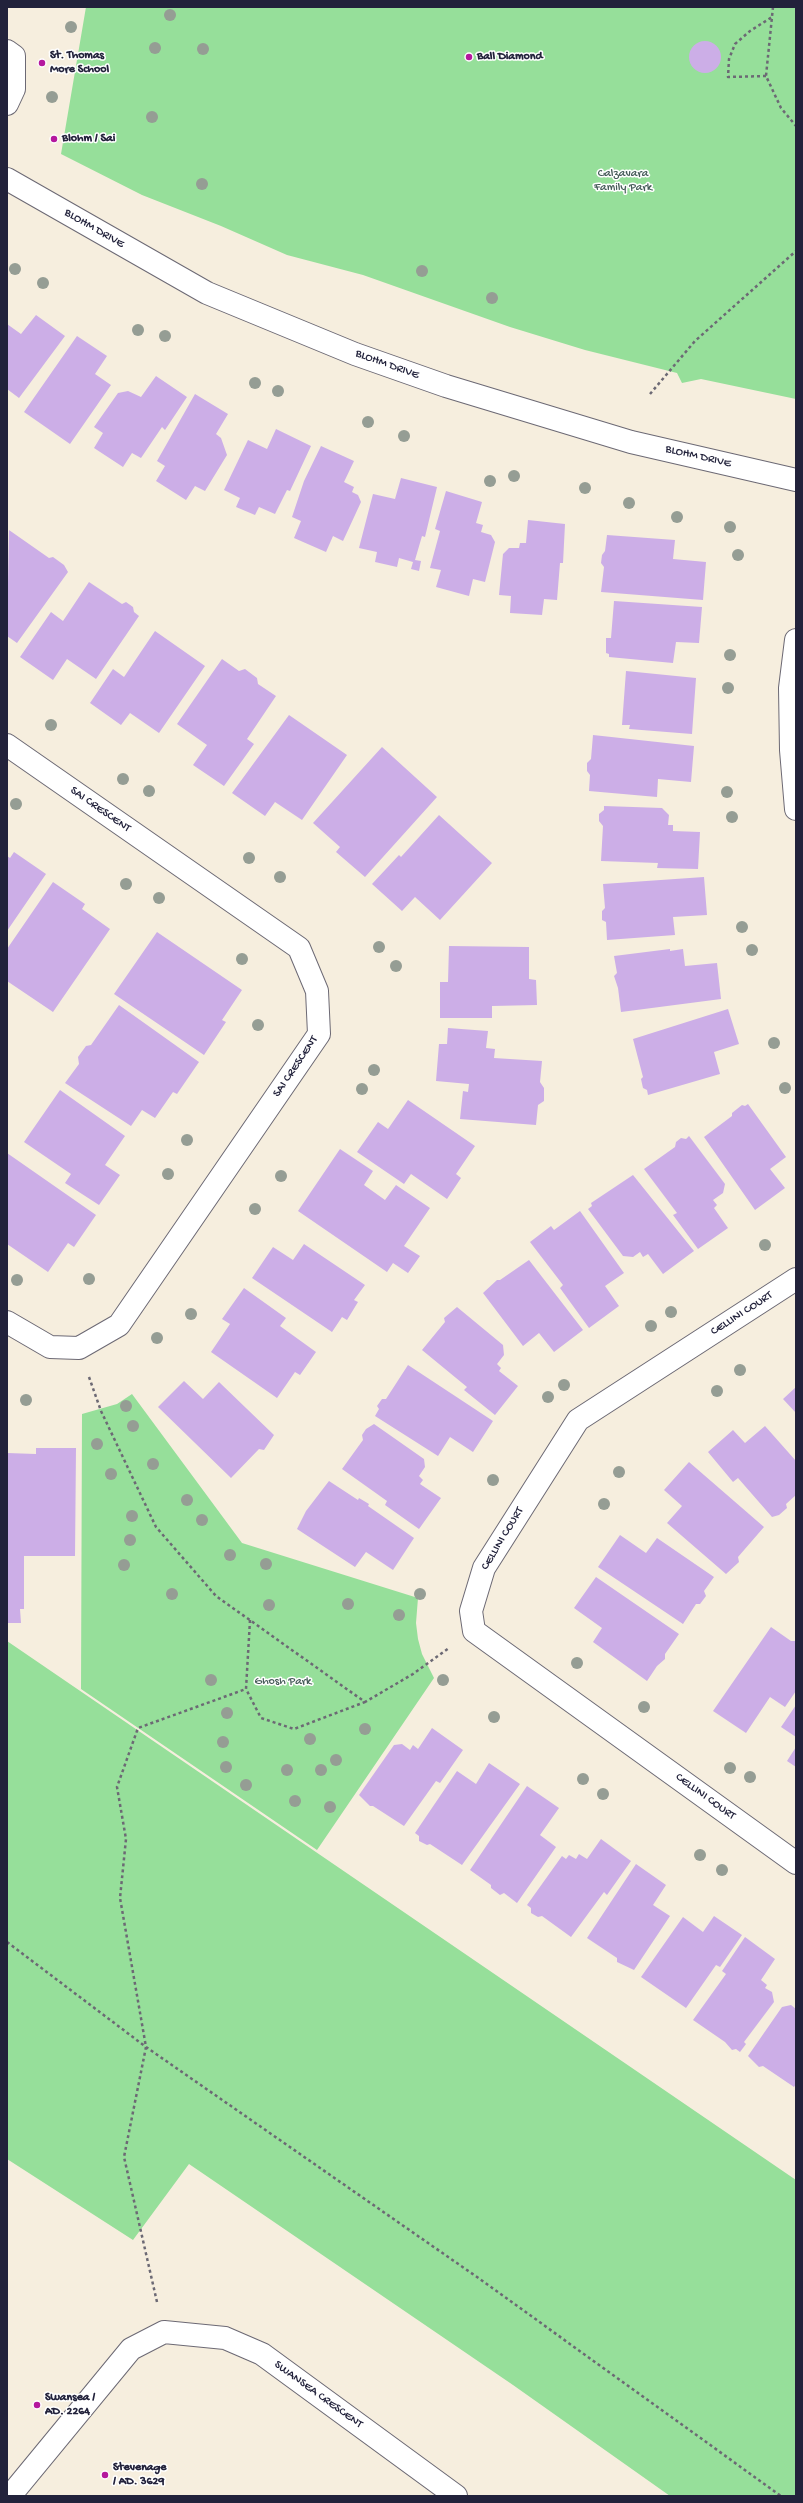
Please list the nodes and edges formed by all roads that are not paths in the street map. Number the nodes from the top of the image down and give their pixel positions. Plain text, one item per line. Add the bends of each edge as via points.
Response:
1 (10, 54) edge
2 (7, 104) edge
3 (7, 179) edge
4 (796, 480) edge
5 (796, 640) edge
6 (7, 746) edge
7 (796, 809) edge
8 (796, 1279) edge
9 (7, 1322) edge
10 (796, 1863) edge
11 (10, 2496) edge
12 (456, 2496) edge

1 - 2 street via 14,89
3 - 4 street, BLOHM DRIVE via 207,293 355,354 446,386 632,442
5 - 7 street via 790,688 791,750
6 - 9 street, SAI CRESCENT via 299,948 317,991 319,1034 119,1325 79,1348 50,1347
8 - 10 street, CELLINI COURT via 578,1420 484,1568 471,1611 474,1631
11 - 12 street, SWANSEA CRESCENT via 131,2349 164,2332 225,2338 262,2354

